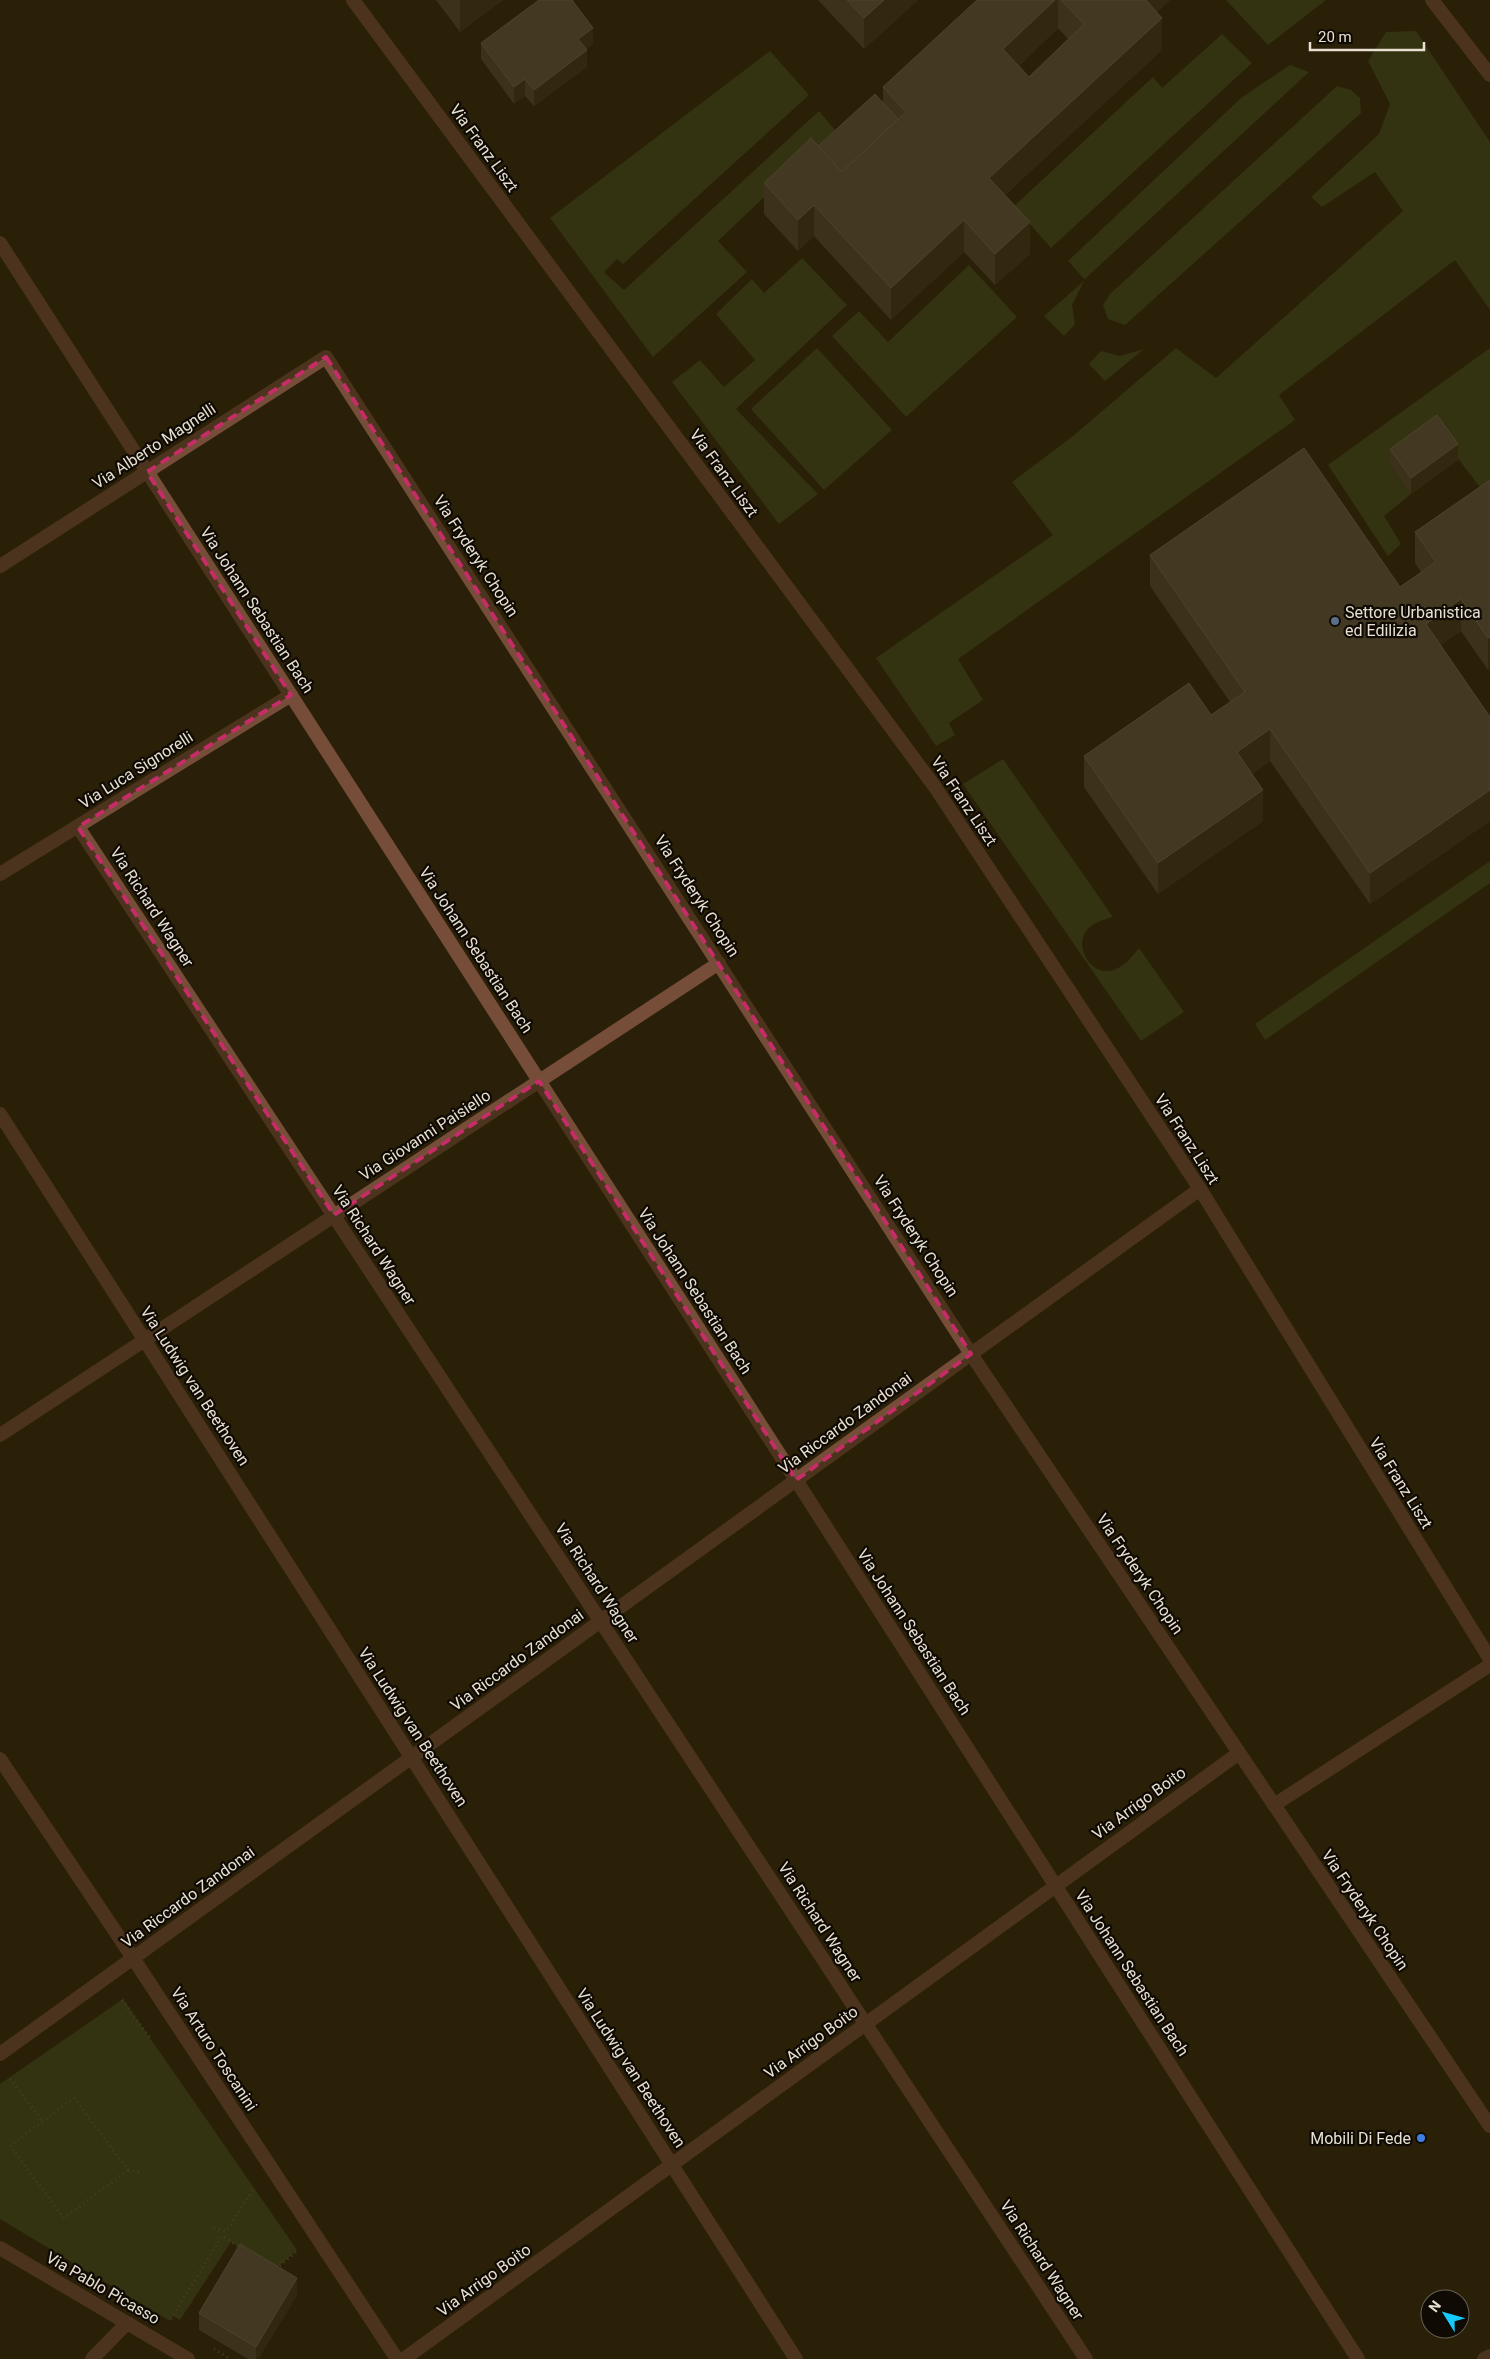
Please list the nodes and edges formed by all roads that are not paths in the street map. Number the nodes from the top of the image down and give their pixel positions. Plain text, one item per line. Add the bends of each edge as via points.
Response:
1 (353, 0) edge
2 (1432, 0) edge
3 (1490, 75) edge
4 (2, 252) edge
5 (326, 357) joint
6 (146, 472) junction
7 (0, 566) edge
8 (291, 696) junction
9 (78, 827) junction
10 (0, 874) edge
11 (719, 963) junction
12 (539, 1081) junction
13 (0, 1114) edge
14 (1200, 1189) junction
15 (334, 1215) junction
16 (144, 1339) junction
17 (971, 1354) junction
18 (0, 1435) edge
19 (796, 1480) junction
20 (601, 1621) junction
21 (1490, 1659) edge
22 (1490, 1665) edge
23 (1239, 1753) junction
24 (411, 1757) junction
25 (0, 1759) edge
26 (1274, 1805) junction
27 (1056, 1885) junction
28 (133, 1958) junction
29 (866, 2024) junction
30 (0, 2054) edge
31 (1490, 2126) edge
32 (672, 2165) junction
33 (0, 2248) edge
34 (127, 2324) junction
35 (1490, 2356) edge
36 (92, 2359) edge
37 (188, 2359) edge
38 (397, 2359) edge
39 (404, 2359) edge
40 (796, 2359) edge
41 (1086, 2359) edge
42 (1358, 2359) edge
43 (1484, 2359) edge

1 - 14 street, Via Franz Liszt via 935,787
2 - 3 street
4 - 6 street, Via Johann Sebastian Bach
5 - 6 street, Via Alberto Magnelli
5 - 11 street, Via Fryderyk Chopin
6 - 7 street, Via Alberto Magnelli
6 - 8 street, Via Johann Sebastian Bach
8 - 9 street, Via Luca Signorelli
8 - 12 street, Via Johann Sebastian Bach
9 - 10 street, Via Luca Signorelli
9 - 15 street, Via Richard Wagner
11 - 12 street, Via Giovanni Paisiello
11 - 17 street, Via Fryderyk Chopin
12 - 15 street, Via Giovanni Paisiello
12 - 19 street, Via Johann Sebastian Bach
13 - 16 street, Via Ludwig van Beethoven
14 - 17 street, Via Riccardo Zandonai
14 - 21 street, Via Franz Liszt
15 - 16 street, Via Giovanni Paisiello
15 - 20 street, Via Richard Wagner
16 - 18 street, Via Giovanni Paisiello
16 - 24 street, Via Ludwig van Beethoven
17 - 19 street, Via Riccardo Zandonai
17 - 23 street, Via Fryderyk Chopin
19 - 20 street, Via Riccardo Zandonai
19 - 27 street, Via Johann Sebastian Bach
20 - 24 street, Via Riccardo Zandonai
20 - 29 street, Via Richard Wagner
22 - 26 street
23 - 26 street, Via Fryderyk Chopin
23 - 27 street, Via Arrigo Boito
24 - 28 street, Via Riccardo Zandonai
24 - 32 street, Via Ludwig van Beethoven
25 - 28 street, Via Arturo Toscanini
26 - 31 street, Via Fryderyk Chopin
27 - 29 street, Via Arrigo Boito
27 - 42 street, Via Johann Sebastian Bach
28 - 30 street, Via Riccardo Zandonai
28 - 38 street, Via Arturo Toscanini
29 - 32 street, Via Arrigo Boito
29 - 41 street, Via Richard Wagner
32 - 39 street, Via Arrigo Boito
32 - 40 street, Via Ludwig van Beethoven
33 - 34 street, Via Pablo Picasso
34 - 36 street
34 - 37 street, Via Pablo Picasso
35 - 43 street

